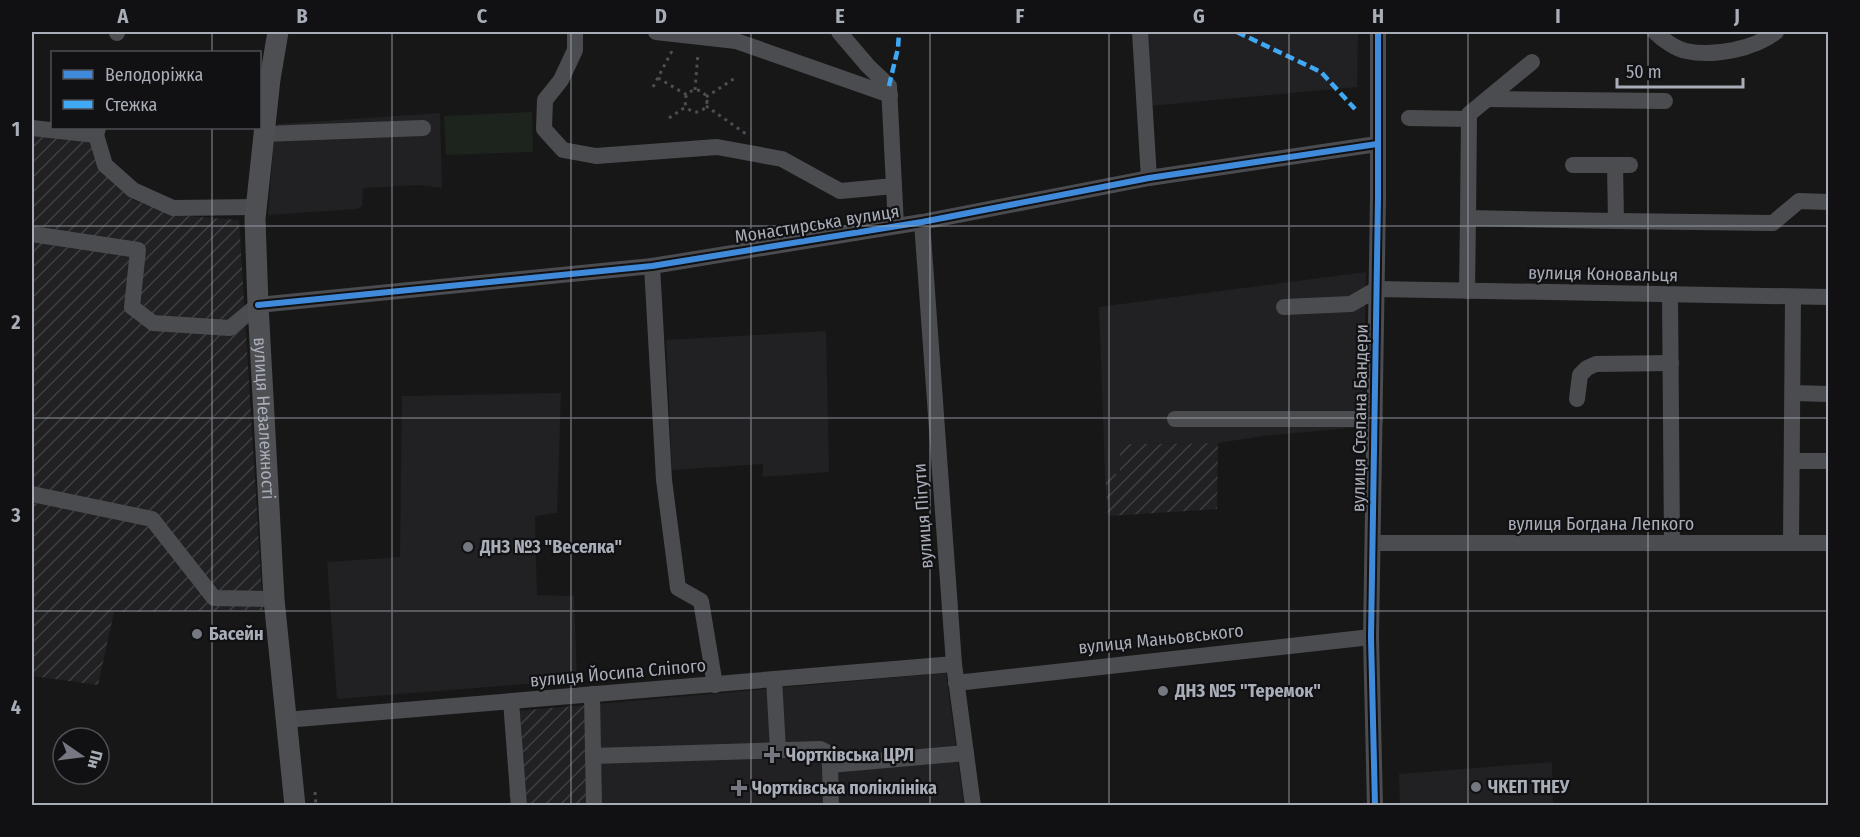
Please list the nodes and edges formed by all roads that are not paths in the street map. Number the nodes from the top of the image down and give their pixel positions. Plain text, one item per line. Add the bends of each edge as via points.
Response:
1 (278, 32) edge
2 (575, 32) edge
3 (656, 32) edge
4 (839, 32) edge
5 (1140, 32) edge
6 (1378, 32) edge
7 (1655, 32) edge
8 (1776, 32) edge
9 (700, 34) edge
10 (1532, 62) dead end
11 (265, 78) edge
12 (890, 95) junction
13 (1488, 99) junction
14 (1665, 101) dead end
15 (1409, 118) dead end
16 (1469, 119) junction
17 (32, 128) edge
18 (423, 128) dead end
19 (51, 129) edge
20 (54, 129) edge
21 (97, 131) edge
22 (264, 134) junction
23 (1377, 144) junction
24 (1573, 165) dead end
25 (1149, 178) junction
26 (894, 186) junction
27 (1828, 202) edge
28 (256, 207) junction
29 (1468, 218) junction
30 (1616, 221) junction
31 (922, 222) junction
32 (896, 226) junction
33 (32, 234) edge
34 (652, 266) junction
35 (1377, 289) junction
36 (1467, 291) junction
37 (1670, 295) junction
38 (1793, 297) junction
39 (1828, 297) edge
40 (258, 305) junction
41 (1284, 307) dead end
42 (1671, 363) junction
43 (1793, 393) junction
44 (1828, 393) edge
45 (1577, 399) dead end
46 (1175, 419) dead end
47 (1375, 419) junction
48 (1792, 461) junction
49 (1828, 461) edge
50 (32, 494) edge
51 (1373, 543) junction
52 (1672, 543) junction
53 (1791, 543) junction
54 (1828, 543) edge
55 (274, 599) junction
56 (1371, 637) junction
57 (954, 664) junction
58 (774, 679) junction
59 (956, 683) junction
60 (715, 685) junction
61 (592, 694) junction
62 (511, 701) junction
63 (285, 720) junction
64 (778, 750) junction
65 (966, 753) junction
66 (593, 756) junction
67 (830, 765) junction
68 (296, 806) edge
69 (519, 806) edge
70 (594, 806) edge
71 (831, 806) edge
72 (973, 806) edge
73 (1375, 806) edge

1 - 11 main road, вулиця Незалежності
2 - 26 street via 575,50 561,80 545,100 544,129 563,150 596,156 717,147 782,159 840,192
3 - 9 street
4 - 12 street via 889,86
5 - 25 street
6 - 23 street, вулиця Степана Бандери
7 - 8 street via 1684,51 1704,54 1750,45
9 - 12 street via 736,42
10 - 13 street
11 - 22 main road, вулиця Незалежності
12 - 26 street
13 - 14 street
13 - 16 street via 1469,114
15 - 16 street
16 - 29 street
17 - 19 street
18 - 22 street
20 - 21 street
21 - 28 street via 105,165 133,190 173,208
22 - 28 main road, вулиця Незалежності
23 - 25 street, Монастирська вулиця
23 - 35 street, вулиця Степана Бандери
24 - 30 street via 1622,165
25 - 31 street, Монастирська вулиця
26 - 32 street
27 - 30 street via 1799,201 1773,223
28 - 40 main road, вулиця Незалежності
29 - 30 street
29 - 36 street
31 - 32 street, Монастирська вулиця
31 - 57 street, вулиця Пігути
32 - 34 street, Монастирська вулиця
33 - 40 street via 138,250 132,307 153,323 230,327
34 - 40 street, Монастирська вулиця
34 - 60 street via 664,480 678,588 701,601
35 - 36 street, вулиця Коновальця
35 - 41 street via 1352,304
35 - 47 street, вулиця Степана Бандери
36 - 37 street, вулиця Коновальця
37 - 38 street, вулиця Коновальця
37 - 42 street
38 - 39 street, вулиця Коновальця
38 - 43 street
40 - 55 main road, вулиця Незалежності
42 - 45 street via 1591,366 1580,375
42 - 52 street
43 - 44 street
43 - 48 street
46 - 47 street
47 - 51 street, вулиця Степана Бандери
48 - 49 street
48 - 53 street
50 - 55 street via 152,519 214,598
51 - 52 street, вулиця Богдана Лепкого
51 - 56 street, вулиця Степана Бандери
52 - 53 street, вулиця Богдана Лепкого
53 - 54 street, вулиця Богдана Лепкого
55 - 63 main road, вулиця Незалежності
56 - 59 street, вулиця Маньовського
56 - 73 street, вулиця Степана Бандери
57 - 58 street, вулиця Йосипа Сліпого
57 - 59 street, вулиця Пігути
58 - 60 street, вулиця Йосипа Сліпого
58 - 64 street
59 - 65 street, вулиця Пігути
60 - 61 street, вулиця Йосипа Сліпого
61 - 62 street, вулиця Йосипа Сліпого
61 - 66 street
62 - 63 street, вулиця Йосипа Сліпого
62 - 69 street
63 - 68 main road, вулиця Незалежності
64 - 66 street
64 - 67 street via 824,749
65 - 67 street
65 - 72 street, вулиця Пігути
66 - 70 street
67 - 71 street

